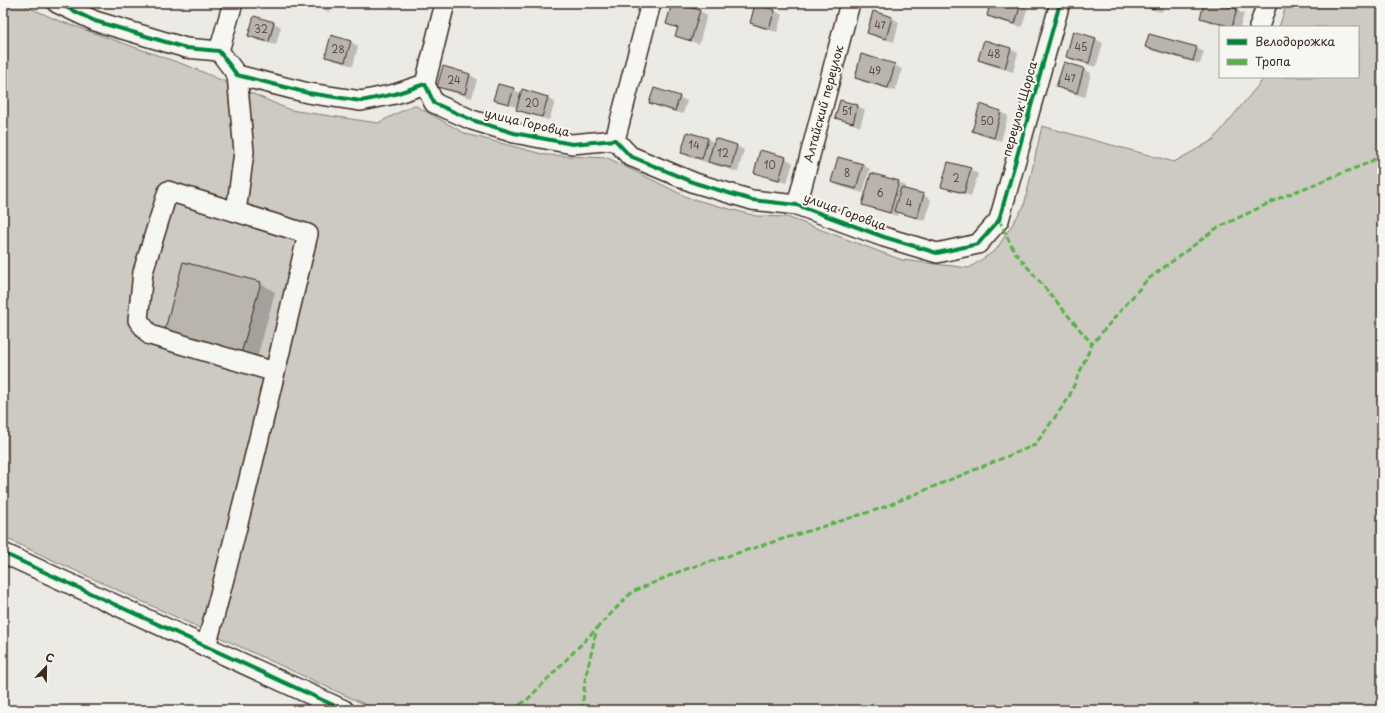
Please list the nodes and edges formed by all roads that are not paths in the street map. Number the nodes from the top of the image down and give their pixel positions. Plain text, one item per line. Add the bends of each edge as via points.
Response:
1 (57, 3) edge
2 (233, 3) edge
3 (445, 3) edge
4 (651, 3) edge
5 (850, 3) edge
6 (1060, 3) edge
7 (1267, 3) edge
8 (1259, 26) edge
9 (219, 51) junction
10 (237, 75) junction
11 (425, 84) junction
12 (615, 140) junction
13 (797, 205) junction
14 (236, 212) junction
15 (999, 220) joint
16 (275, 372) junction
17 (3, 553) edge
18 (206, 646) junction
19 (344, 710) edge

1 - 9 street via 103,23 186,48
2 - 9 street
3 - 11 street
4 - 12 street
5 - 13 street, Алтайский переулок
6 - 15 street, переулок Щорса
7 - 8 street
9 - 10 street
10 - 11 street via 308,92 361,101
10 - 14 street via 244,152
11 - 12 street, улица Горовца via 434,103 472,120 514,133 572,144
12 - 13 street, улица Горовца via 630,156 696,182 752,200
13 - 15 street, улица Горовца via 937,254 978,244
14 - 16 street via 308,234
14 - 16 street via 168,191 143,272 138,320 150,334
16 - 18 street via 241,518
17 - 18 street
18 - 19 street

